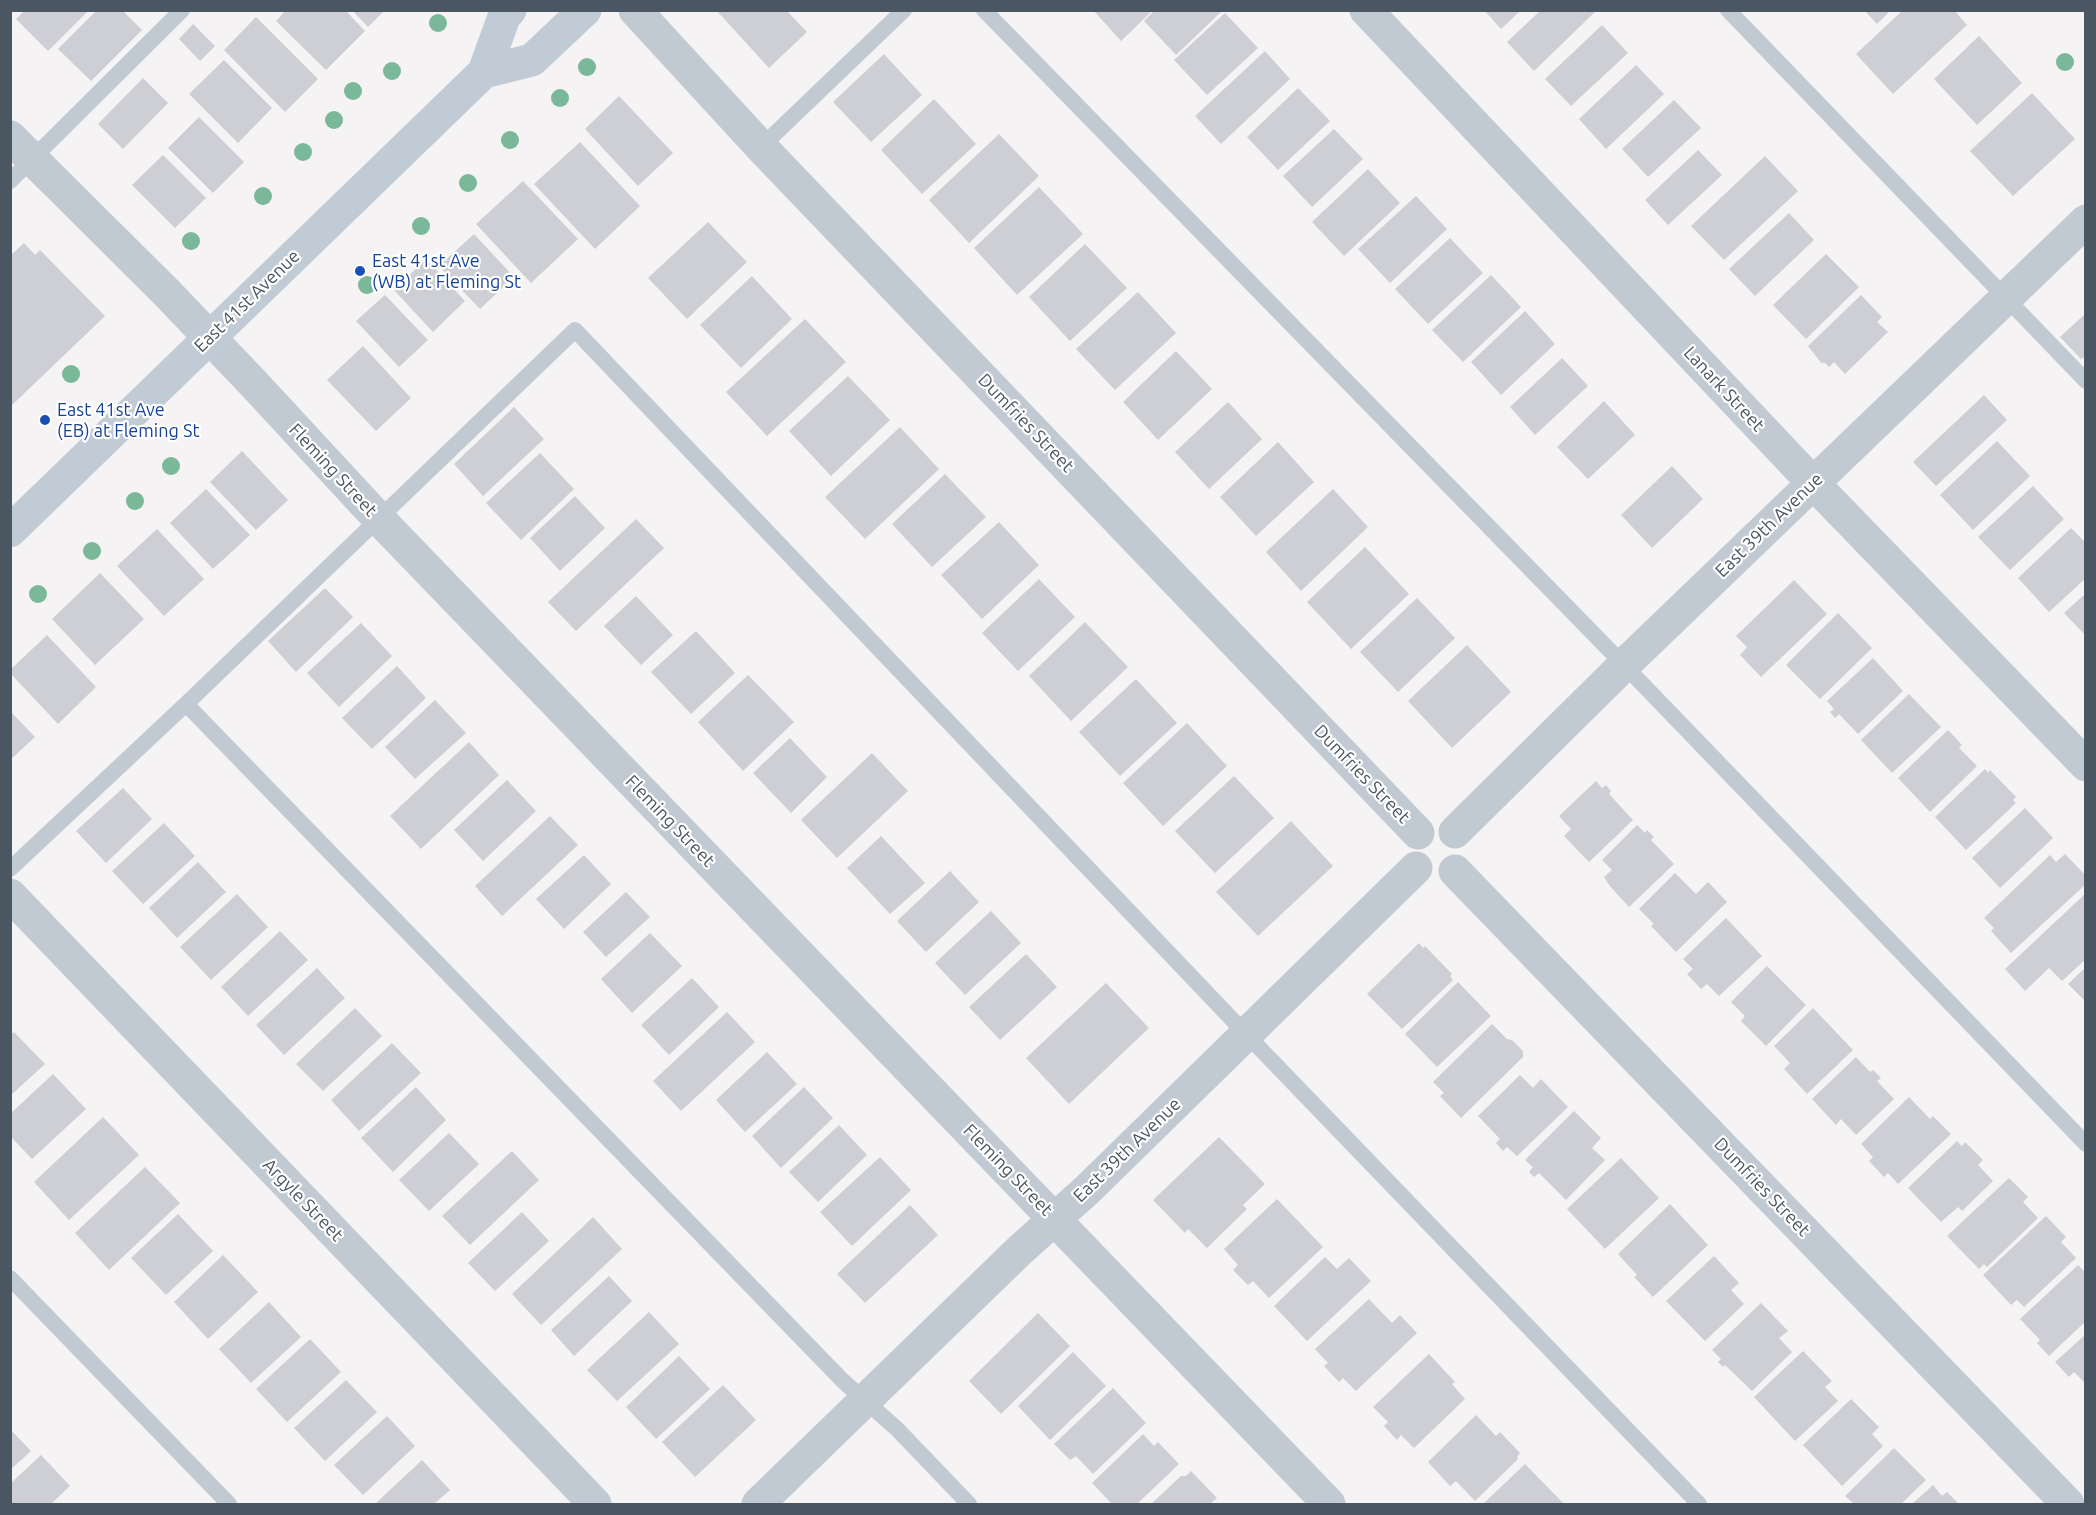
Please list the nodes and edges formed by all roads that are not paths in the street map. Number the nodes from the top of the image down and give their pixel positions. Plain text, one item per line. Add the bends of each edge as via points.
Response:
1 (182, 10) edge
2 (510, 10) edge
3 (585, 10) edge
4 (635, 10) edge
5 (904, 10) edge
6 (984, 10) edge
7 (1366, 10) edge
8 (1728, 10) edge
9 (484, 72) junction
10 (761, 147) junction
11 (18, 160) edge
12 (2085, 221) edge
13 (2006, 297) junction
14 (210, 338) junction
15 (2085, 381) edge
16 (1813, 483) junction
17 (379, 519) junction
18 (10, 531) edge
19 (1624, 665) junction
20 (186, 704) junction
21 (2085, 765) edge
22 (1455, 831) junction
23 (1418, 833) junction
24 (1416, 868) junction
25 (10, 870) edge
26 (1455, 871) junction
27 (10, 895) edge
28 (1246, 1034) junction
29 (2085, 1144) edge
30 (1054, 1218) junction
31 (10, 1278) edge
32 (866, 1401) junction
33 (229, 1504) edge
34 (595, 1504) edge
35 (758, 1504) edge
36 (969, 1504) edge
37 (1329, 1504) edge
38 (1699, 1504) edge
39 (2068, 1504) edge

1 - 11 lane
2 - 9 main road, East 41st Avenue
3 - 9 main road via 532,60
4 - 10 street, Dumfries Street
5 - 10 lane
6 - 19 lane
7 - 16 street, Lanark Street
8 - 13 lane
9 - 14 main road, East 41st Avenue
10 - 23 street, Dumfries Street
11 - 14 street, Fleming Street via 167,293
12 - 13 street, East 39th Avenue
13 - 15 lane
13 - 16 street, East 39th Avenue
14 - 17 street, Fleming Street
14 - 18 main road, East 41st Avenue
16 - 19 street, East 39th Avenue
16 - 21 street, Lanark Street
17 - 20 lane
17 - 28 lane via 575,330
17 - 30 street, Fleming Street
19 - 22 street, East 39th Avenue
19 - 29 lane
20 - 25 lane
20 - 32 lane via 834,1373
22 - 23 street via 1440,825
22 - 26 street via 1463,856
23 - 24 street via 1410,854
24 - 26 street via 1431,877 1448,876
24 - 28 street, East 39th Avenue
26 - 39 street, Dumfries Street
27 - 34 street, Argyle Street
28 - 30 street, East 39th Avenue
28 - 38 lane
30 - 32 street, East 39th Avenue
30 - 37 street, Fleming Street
31 - 33 lane
32 - 35 street, East 39th Avenue
32 - 36 lane

